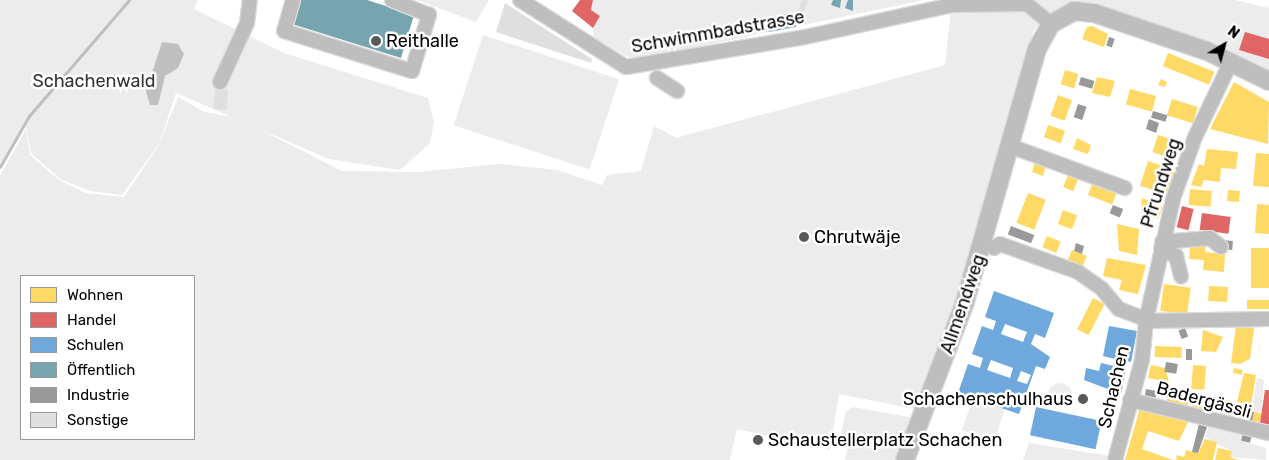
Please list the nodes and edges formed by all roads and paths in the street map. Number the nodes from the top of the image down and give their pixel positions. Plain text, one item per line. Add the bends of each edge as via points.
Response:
1 (250, 0) edge
2 (293, 0) edge
3 (392, 0) edge
4 (520, 0) edge
5 (1051, 24) junction
6 (1231, 62) junction
7 (657, 78) dead end
8 (1269, 81) edge
9 (220, 82) dead end
10 (677, 91) dead end
11 (1010, 146) junction
12 (1125, 188) dead end
13 (993, 244) junction
14 (1162, 246) junction
15 (1221, 247) dead end
16 (1181, 276) dead end
17 (1269, 319) edge
18 (1146, 320) junction
19 (1130, 400) junction
20 (1269, 433) edge
21 (905, 460) edge
22 (1115, 460) edge

1 - 9 street via 247,23
2 - 3 street via 284,31 412,71 429,15
4 - 5 street, Schwimmbadstrasse via 626,67 804,37 952,5 1027,4
5 - 6 main road via 1074,11 1094,13
5 - 11 main road, Allmendweg via 1037,49
6 - 8 main road
6 - 14 street, Pfrundweg via 1195,137
7 - 10 street
11 - 12 street
11 - 13 main road, Allmendweg
13 - 18 street via 1078,272 1119,309
13 - 21 main road, Allmendweg
14 - 15 street via 1201,237
14 - 16 street via 1176,256
14 - 18 street, Pfrundweg
17 - 18 street
18 - 19 street, Schachen via 1142,360
19 - 20 street, Badergässli
19 - 22 street, Schachen

